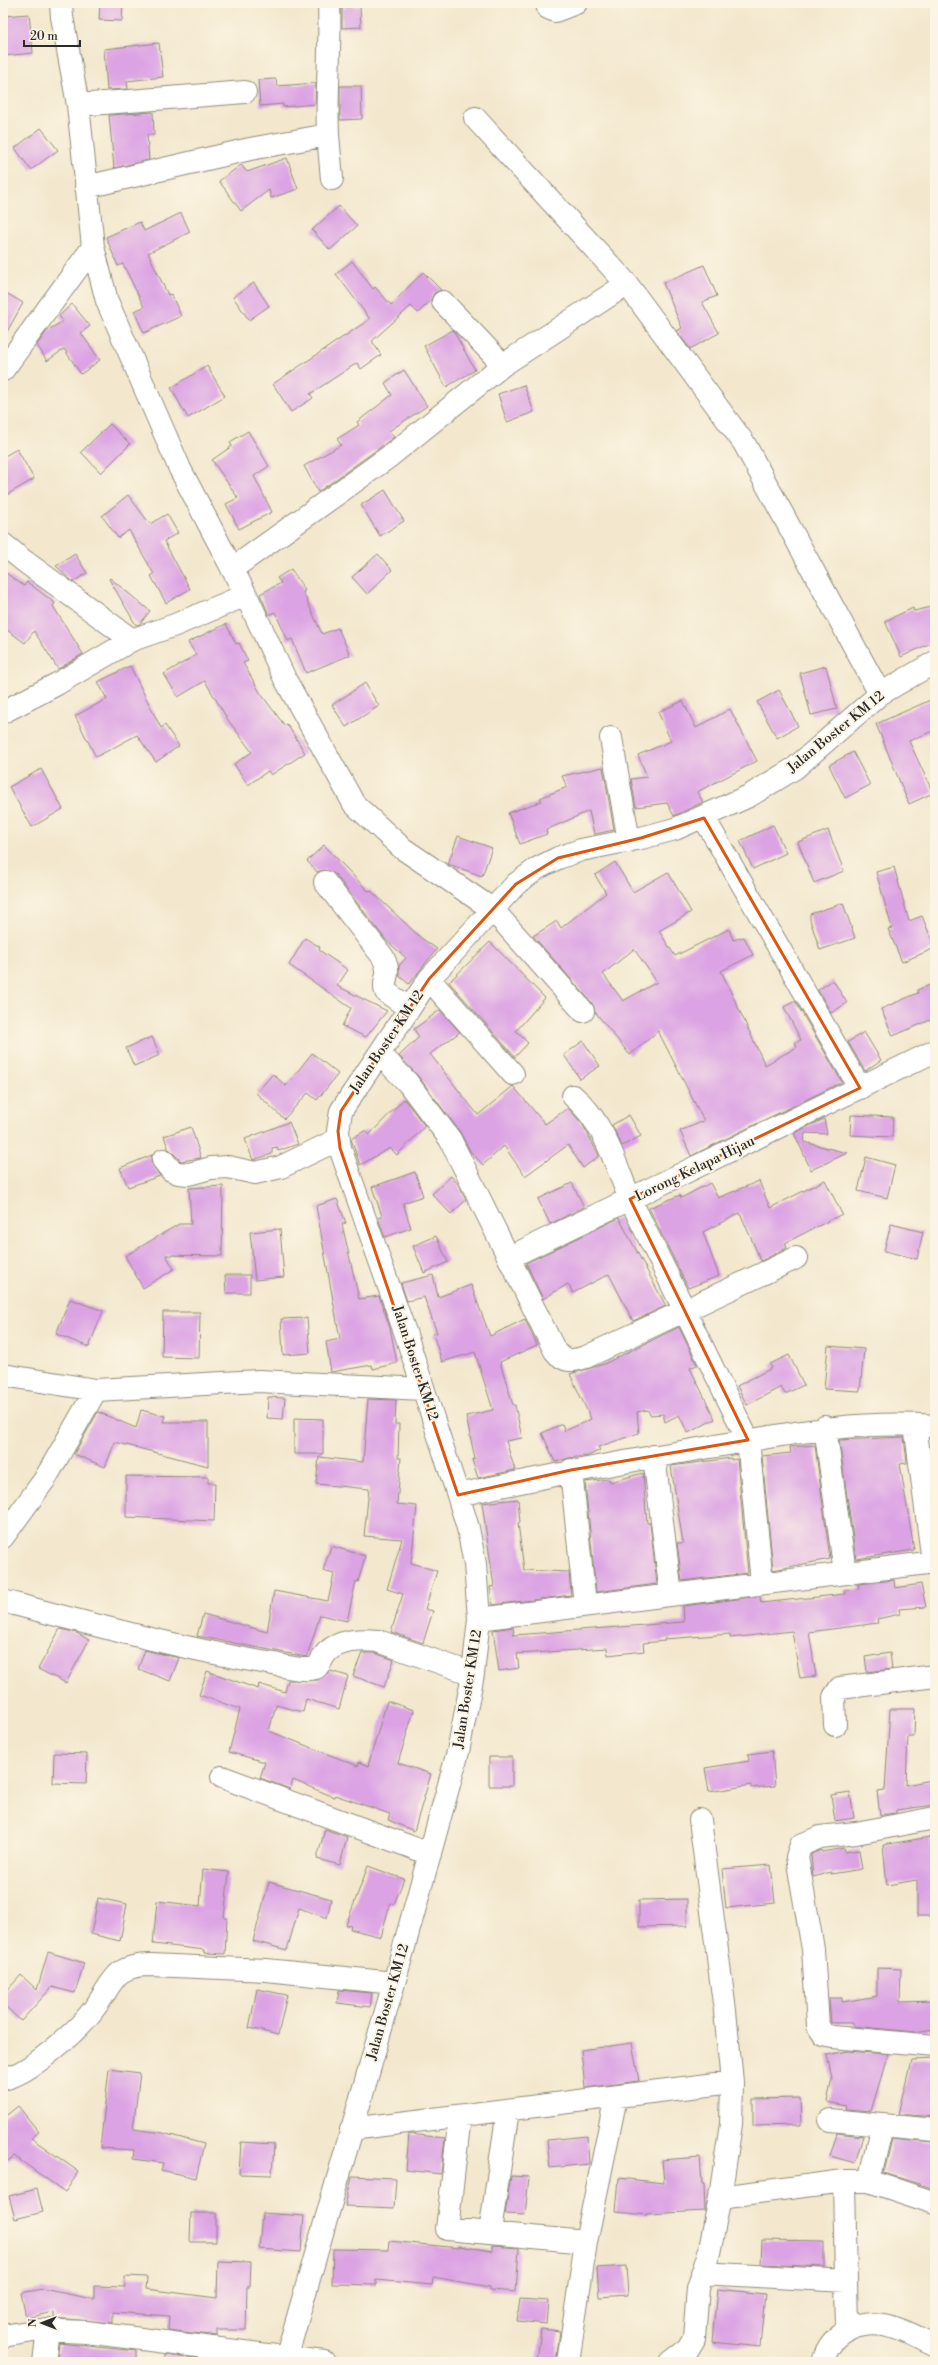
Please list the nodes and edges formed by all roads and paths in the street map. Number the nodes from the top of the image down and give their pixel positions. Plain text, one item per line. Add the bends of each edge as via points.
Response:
1 (61, 3) edge
2 (329, 3) edge
3 (548, 3) edge
4 (576, 3) edge
5 (246, 92) dead end
6 (78, 105) junction
7 (475, 118) dead end
8 (328, 135) junction
9 (332, 178) dead end
10 (86, 187) junction
11 (93, 247) junction
12 (627, 284) junction
13 (443, 302) dead end
14 (503, 365) junction
15 (3, 370) edge
16 (3, 544) edge
17 (232, 569) junction
18 (246, 594) junction
19 (132, 640) junction
20 (935, 662) edge
21 (880, 694) junction
22 (3, 712) edge
23 (611, 738) dead end
24 (704, 818) junction
25 (629, 841) junction
26 (326, 882) dead end
27 (492, 909) junction
28 (429, 979) junction
29 (408, 1008) junction
30 (583, 1011) dead end
31 (935, 1051) edge
32 (380, 1054) junction
33 (513, 1074) dead end
34 (860, 1088) junction
35 (572, 1096) dead end
36 (339, 1139) junction
37 (163, 1160) dead end
38 (630, 1199) junction
39 (510, 1257) junction
40 (796, 1258) dead end
41 (684, 1311) junction
42 (3, 1375) edge
43 (423, 1389) junction
44 (96, 1390) junction
45 (925, 1426) edge
46 (825, 1427) junction
47 (748, 1440) junction
48 (654, 1456) junction
49 (571, 1470) junction
50 (458, 1496) junction
51 (3, 1537) edge
52 (934, 1562) edge
53 (845, 1573) junction
54 (762, 1583) junction
55 (671, 1595) junction
56 (3, 1601) edge
57 (585, 1605) junction
58 (479, 1619) junction
59 (473, 1674) junction
60 (935, 1676) edge
61 (835, 1725) dead end
62 (222, 1777) dead end
63 (935, 1818) edge
64 (700, 1820) dead end
65 (430, 1854) junction
66 (394, 1983) junction
67 (935, 2046) edge
68 (3, 2079) edge
69 (732, 2082) junction
70 (616, 2097) junction
71 (508, 2110) junction
72 (460, 2116) junction
73 (830, 2120) dead end
74 (882, 2126) junction
75 (351, 2129) junction
76 (935, 2130) edge
77 (844, 2181) junction
78 (869, 2181) junction
79 (720, 2197) junction
80 (935, 2203) edge
81 (490, 2232) junction
82 (586, 2242) junction
83 (702, 2273) junction
84 (846, 2281) junction
85 (48, 2330) junction
86 (847, 2330) junction
87 (3, 2336) edge
88 (935, 2346) edge
89 (286, 2359) edge
90 (44, 2362) edge
91 (324, 2362) edge
92 (568, 2362) edge
93 (672, 2362) edge
94 (823, 2362) edge

1 - 6 street
2 - 8 street via 331,38 326,96
3 - 4 street via 548,8 555,11
5 - 6 street
6 - 10 street
7 - 12 street
8 - 9 street
8 - 10 street via 235,152
10 - 11 street
11 - 15 street
11 - 17 street via 107,301 180,469
12 - 14 street
12 - 21 street via 744,443
13 - 14 street
14 - 17 street via 390,456
16 - 19 street
17 - 18 street
18 - 19 street via 175,625
18 - 27 street via 285,679 354,804 402,848
19 - 22 street
20 - 21 street, Jalan Boster KM 12
21 - 24 street, Jalan Boster KM 12 via 795,768 749,796
23 - 25 street
24 - 25 street, Jalan Boster KM 12 via 675,829
24 - 34 street
25 - 27 street, Jalan Boster KM 12 via 581,850 558,858 538,868 516,884
26 - 29 street via 383,957 388,970 384,985 386,992
27 - 28 street, Jalan Boster KM 12
27 - 30 street
28 - 29 street, Jalan Boster KM 12
28 - 33 street
29 - 32 street, Jalan Boster KM 12
31 - 34 street, Lorong Kelapa Hijau
32 - 36 street, Jalan Boster KM 12 via 341,1111
32 - 39 street via 408,1083 450,1139
34 - 38 street, Lorong Kelapa Hijau
35 - 38 street via 593,1118
36 - 37 street via 281,1167 255,1173 228,1167 211,1168 189,1174 178,1173 171,1170
36 - 43 street, Jalan Boster KM 12
38 - 39 street
38 - 41 street, Lorong Kelapa Hijau
39 - 41 street via 554,1351 564,1360 571,1361 586,1356
40 - 41 street
41 - 47 street, Lorong Kelapa Hijau
42 - 44 street
43 - 44 street via 258,1381
43 - 50 street, Jalan Boster KM 12
44 - 51 street via 45,1479
45 - 46 street via 872,1424
45 - 52 street
46 - 47 street
46 - 53 street
47 - 48 street
47 - 54 street
48 - 49 street
48 - 55 street
49 - 50 street
49 - 57 street
50 - 58 street, Jalan Boster KM 12 via 475,1564
52 - 53 street
53 - 54 street
54 - 55 street
55 - 57 street
56 - 59 street via 93,1625 302,1668 316,1668 326,1653 339,1645 367,1640 378,1641
57 - 58 street
58 - 59 street, Jalan Boster KM 12
59 - 65 street, Jalan Boster KM 12 via 458,1752
60 - 61 street via 840,1688 834,1697
62 - 65 street
63 - 67 street via 820,1837 801,1845 797,1857 813,1949 818,2026 822,2032 833,2037
64 - 69 street via 724,1996
65 - 66 street, Jalan Boster KM 12
66 - 68 street via 266,1970 151,1964 133,1967 119,1974 95,2008 62,2043 15,2075
66 - 75 street, Jalan Boster KM 12
69 - 70 street
69 - 79 street via 731,2124
70 - 71 street
70 - 82 street
71 - 72 street
71 - 81 street
72 - 75 street
72 - 81 street via 447,2229
73 - 74 street
74 - 76 street
74 - 78 street
75 - 89 street, Jalan Boster KM 12
77 - 78 street
77 - 79 street
77 - 84 street
78 - 80 street
79 - 83 street
81 - 82 street
82 - 92 street
83 - 84 street
83 - 93 street via 698,2288 694,2339 688,2349
84 - 86 street
85 - 87 street
85 - 89 street via 86,2332
85 - 90 street
86 - 88 street via 869,2326 894,2327
86 - 94 street via 830,2344
89 - 91 street

